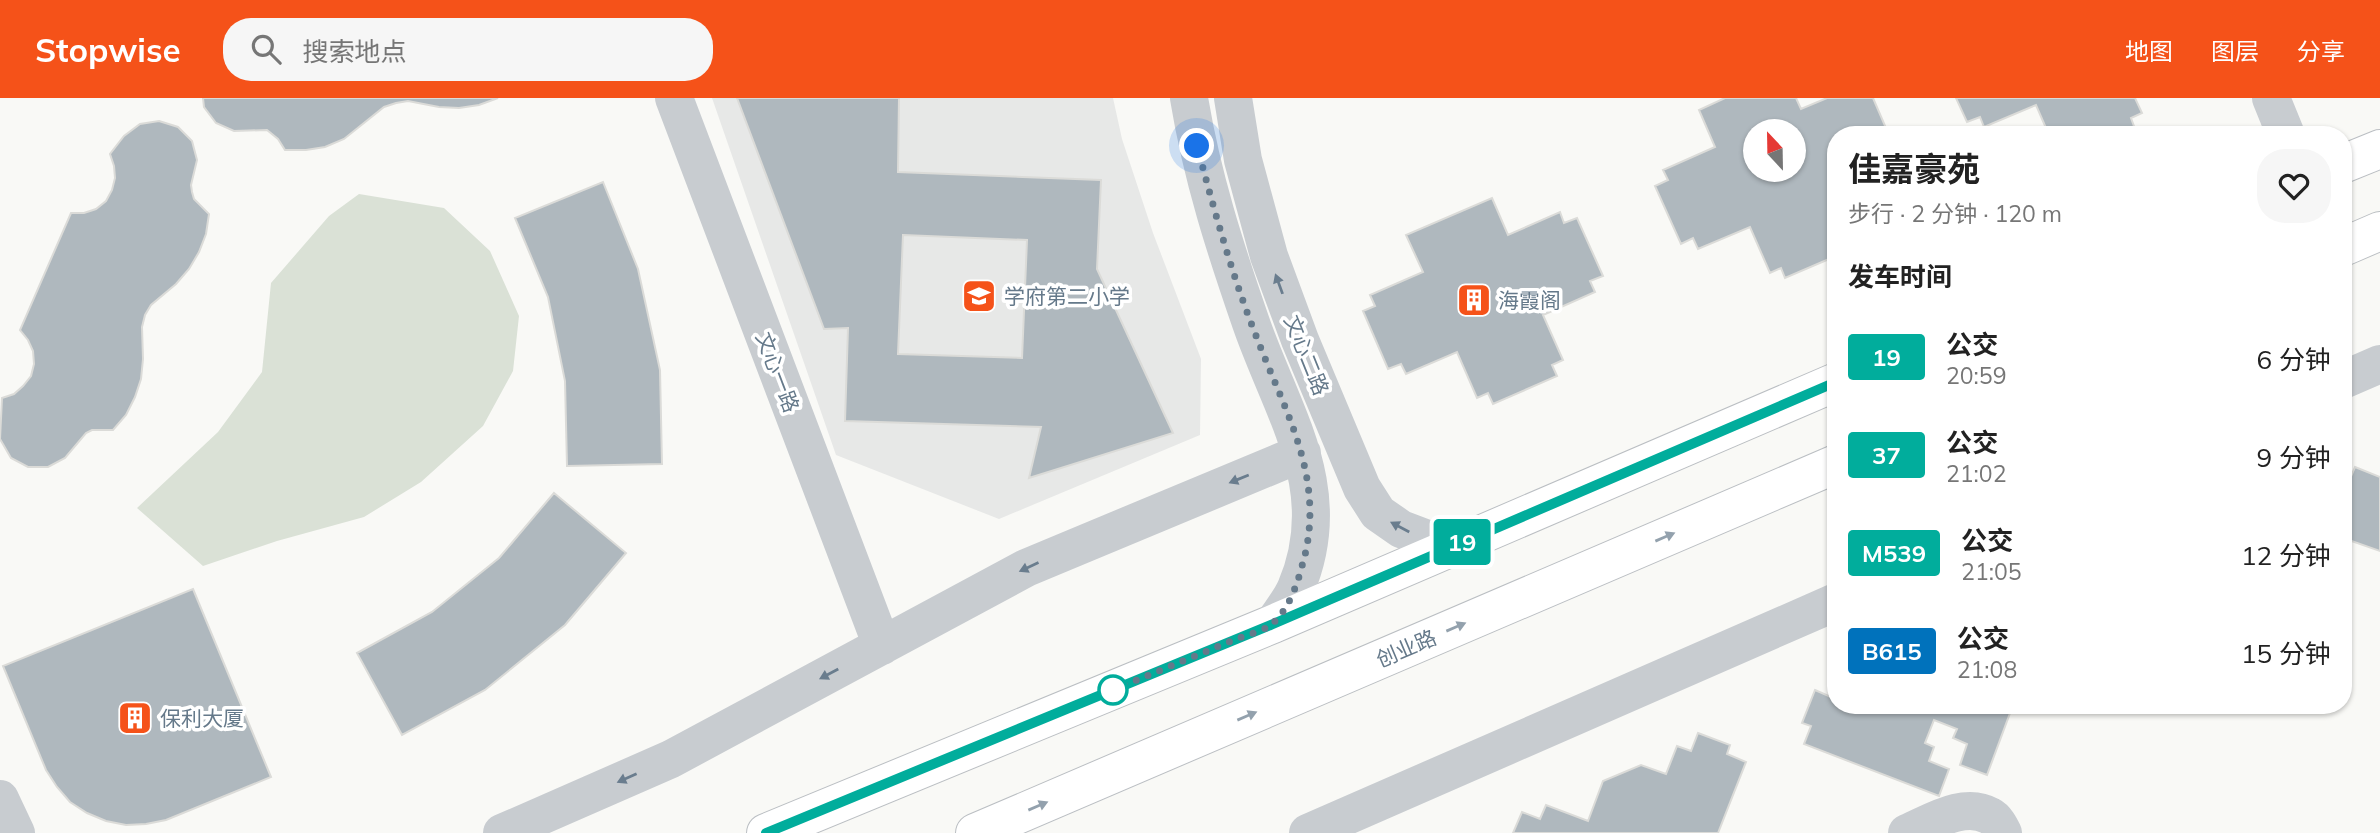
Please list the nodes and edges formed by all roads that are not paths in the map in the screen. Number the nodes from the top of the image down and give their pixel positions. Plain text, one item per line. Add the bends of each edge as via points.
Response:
1 (674, 98) edge
2 (1189, 98) edge
3 (1233, 98) edge
4 (2271, 98) edge
5 (2282, 126) edge
6 (2380, 149) edge
7 (2352, 160) edge
8 (2380, 231) edge
9 (2352, 243) edge
10 (2380, 364) edge
11 (2352, 376) edge
12 (1827, 386) edge
13 (1302, 453) junction
14 (1827, 468) edge
15 (1466, 540) junction
16 (1827, 606) edge
17 (1273, 624) junction
18 (882, 646) junction
19 (0, 799) edge
20 (16, 833) edge
21 (502, 833) edge
22 (766, 833) edge
23 (975, 833) edge
24 (1308, 833) edge
25 (1907, 833) edge
26 (2003, 833) edge

1 - 18 street, 文心一路
2 - 13 street, 文心二路 via 1220,235
15 -> 3 street, 文心二路 via 1430,540 1401,529 1378,513 1362,488 1269,256 1243,160
4 - 5 street
6 - 7 main road
8 - 9 main road
10 - 11 street
12 - 15 main road
13 - 17 street, 文心二路 via 1311,512 1308,549 1296,589
13 -> 18 street via 1026,568
23 -> 14 main road, 创业路
15 - 17 main road
16 - 24 street
17 - 22 main road
18 -> 21 street via 671,759
19 - 20 street
25 - 26 street via 1974,810 1992,817

